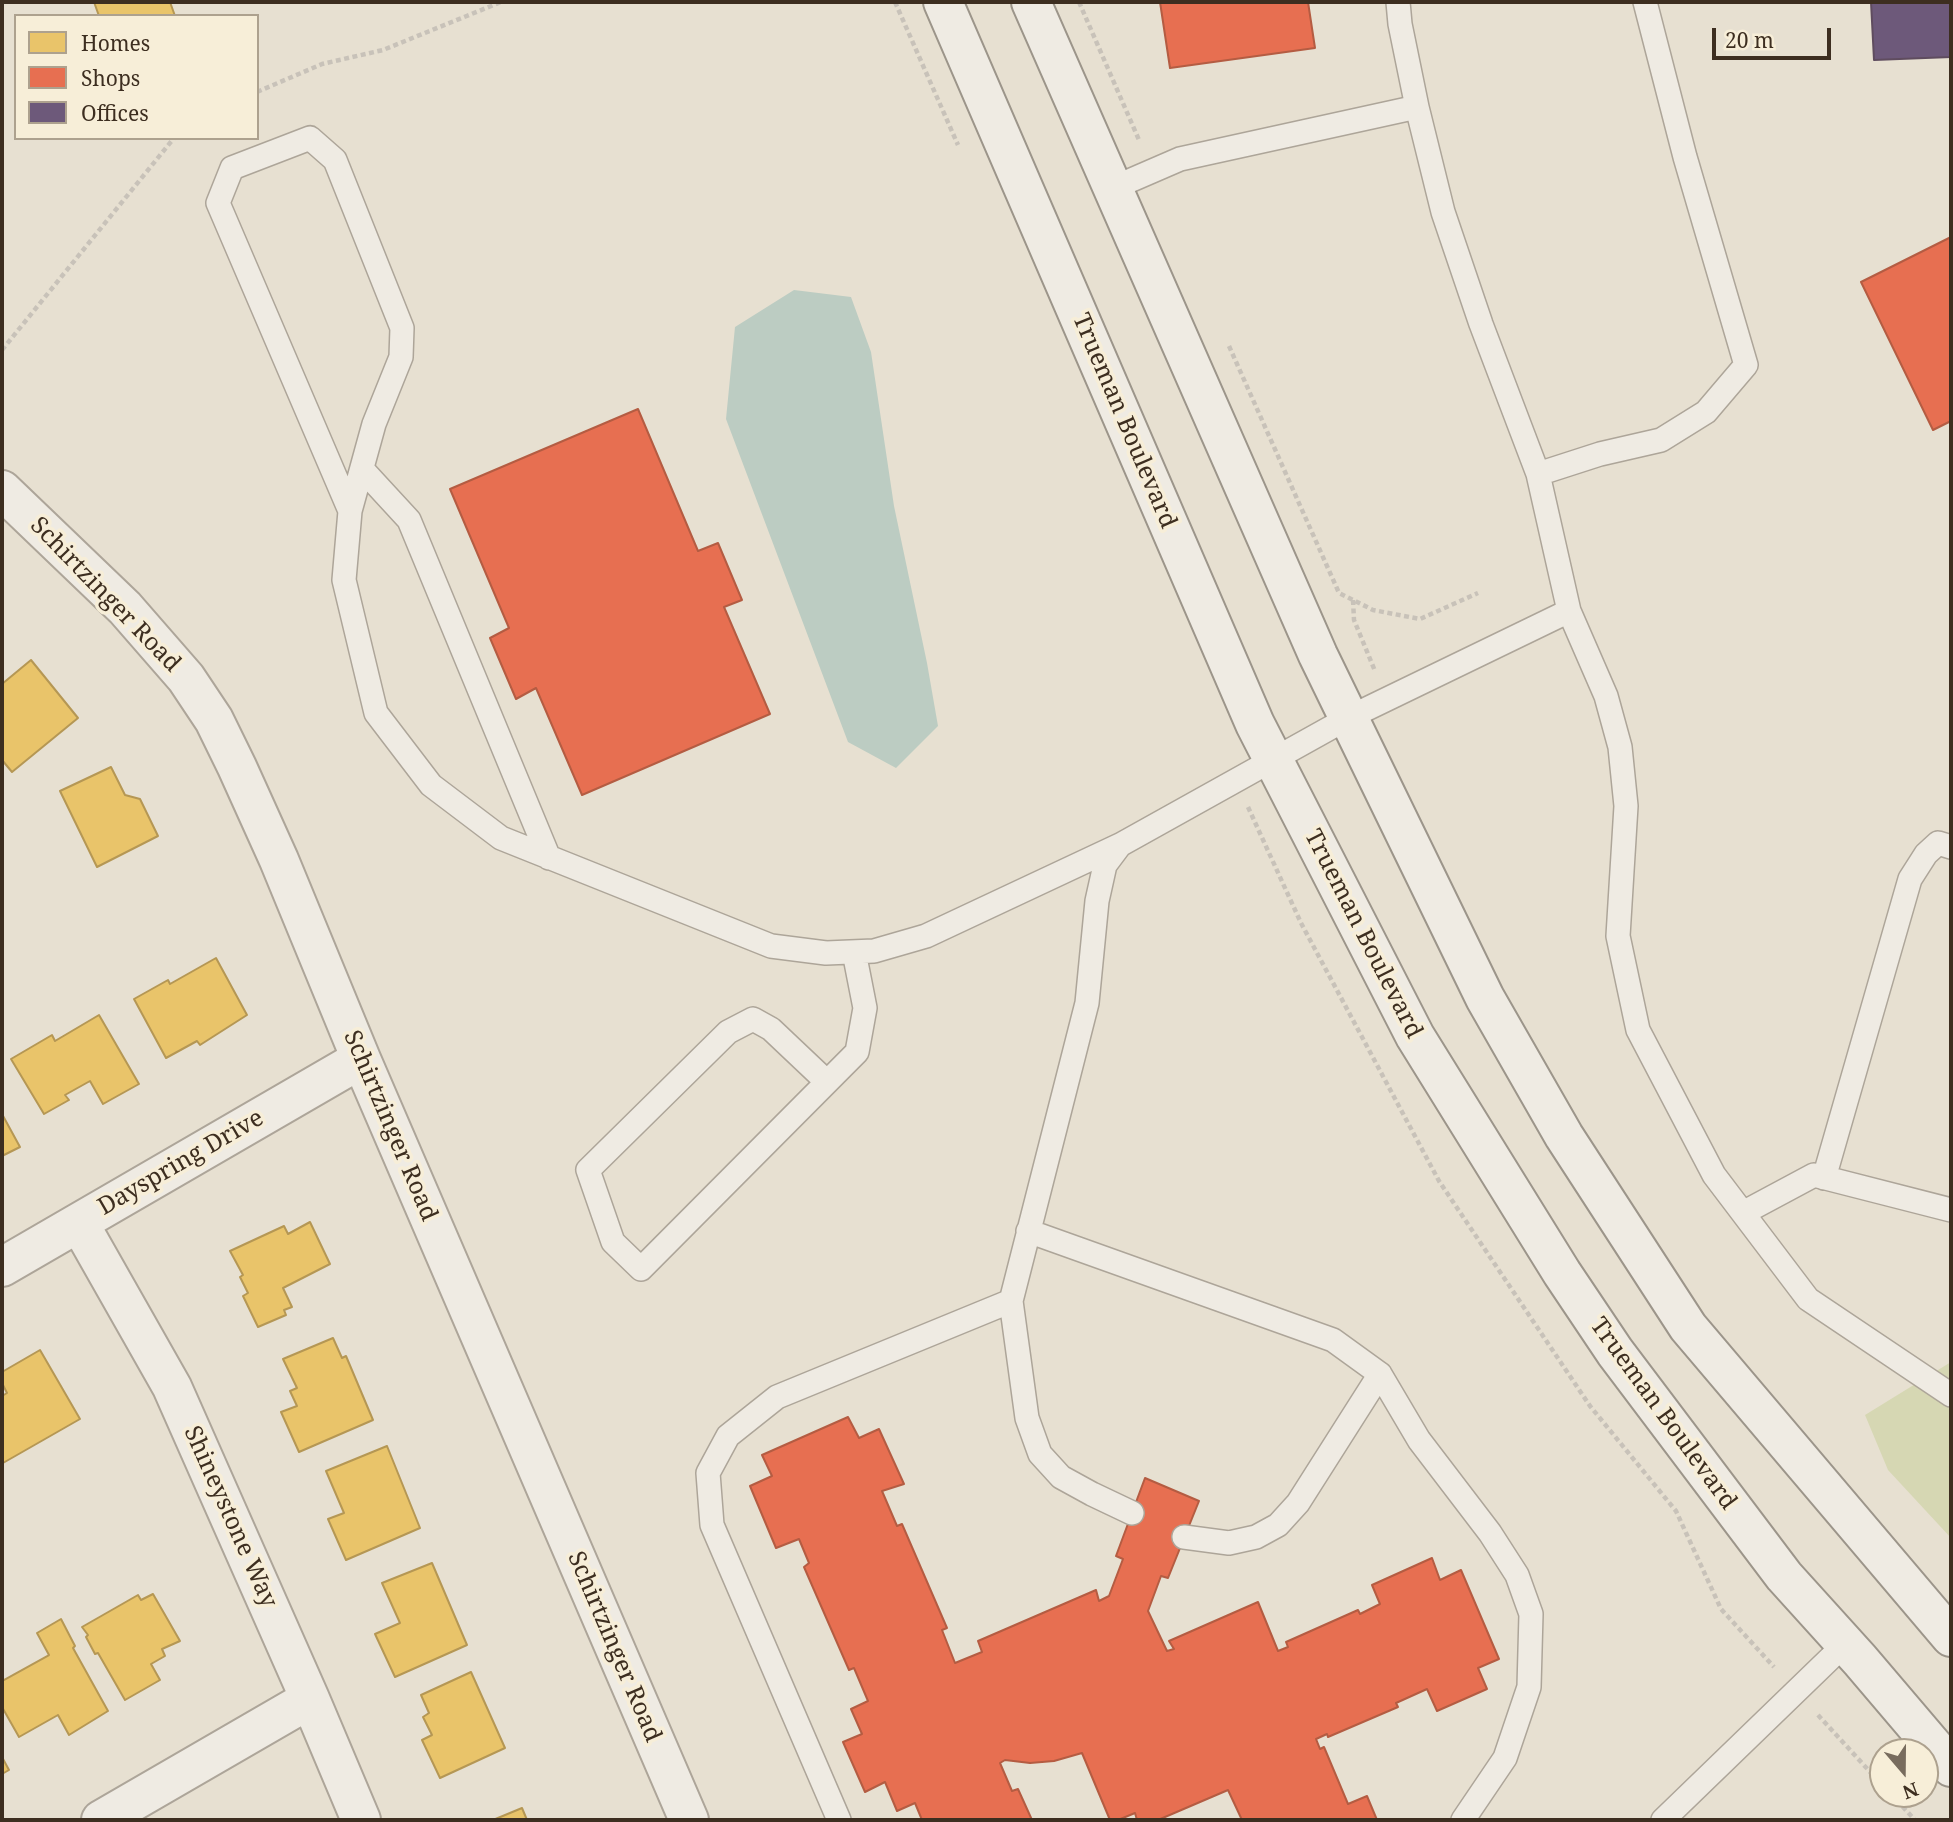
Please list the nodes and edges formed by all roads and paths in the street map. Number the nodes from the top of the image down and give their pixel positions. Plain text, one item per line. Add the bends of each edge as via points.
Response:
1 (501, 2) edge
2 (943, 2) edge
3 (1031, 2) edge
4 (1079, 2) edge
5 (1398, 2) edge
6 (1645, 2) edge
7 (259, 91) edge
8 (1417, 107) junction
9 (172, 140) edge
10 (1152, 171) junction
11 (1113, 188) junction
12 (1227, 342) dead end
13 (2, 349) edge
14 (362, 470) junction
15 (1538, 474) junction
16 (2, 490) edge
17 (350, 511) junction
18 (1479, 593) dead end
19 (1569, 611) junction
20 (1349, 718) junction
21 (1272, 759) junction
22 (1120, 845) junction
23 (1951, 847) edge
24 (549, 858) junction
25 (854, 952) junction
26 (360, 1059) junction
27 (827, 1082) junction
28 (1824, 1178) junction
29 (1951, 1210) edge
30 (1743, 1213) junction
31 (79, 1223) junction
32 (1028, 1231) junction
33 (2, 1267) edge
34 (1011, 1301) junction
35 (1380, 1374) junction
36 (1951, 1395) edge
37 (1132, 1513) dead end
38 (1184, 1537) dead end
39 (1951, 1637) edge
40 (1845, 1644) junction
41 (310, 1699) junction
42 (1951, 1767) edge
43 (101, 1820) edge
44 (361, 1820) edge
45 (689, 1820) edge
46 (839, 1820) edge
47 (1462, 1820) edge
48 (1663, 1820) edge

1 - 7 path via 383,50 322,64
2 - 21 main road, Trueman Boulevard
3 - 11 main road
4 - 10 path
5 - 8 lane
6 - 15 lane via 1746,365 1706,412 1661,440
8 - 10 lane via 1180,159
8 - 15 lane via 1443,212
9 - 13 path
10 - 11 lane
11 - 20 main road
12 - 18 path via 1339,593 1373,610 1420,619
14 - 17 lane
14 - 17 lane via 374,424 401,357 402,328 335,160 310,138 232,168 218,203
14 - 24 lane via 409,520
15 - 19 lane
16 - 26 main road, Schirtzinger Road via 125,608 186,678 214,720 279,860
17 - 24 lane via 344,580 376,713 431,785 501,838
19 - 20 lane
19 - 30 lane via 1606,696 1620,747 1626,806 1618,936 1638,1030 1714,1175
20 - 21 lane
20 - 39 main road via 1485,998 1564,1136 1688,1327
21 - 22 lane
21 - 40 main road, Trueman Boulevard via 1415,1036 1562,1273 1615,1352 1784,1576
22 - 25 lane via 926,936
22 - 32 lane via 1105,865 1087,1003
23 - 28 lane via 1938,843 1910,879
24 - 25 lane via 771,946
25 - 27 lane via 865,1008 857,1052
26 - 31 main road, Dayspring Drive
26 - 45 main road, Schirtzinger Road
27 - 27 lane via 641,1269 613,1241 588,1170 728,1032 753,1019 771,1029
28 - 29 lane
28 - 30 lane via 1814,1175
30 - 36 lane via 1808,1298
31 - 33 main road, Dayspring Drive
31 - 41 main road, Shineystone Way via 172,1387
32 - 34 lane
32 - 35 lane via 1333,1340
34 - 37 lane via 1027,1418 1040,1454 1061,1477
34 - 46 lane via 777,1396 727,1436 708,1473 712,1525
35 - 38 lane via 1298,1503 1278,1525 1256,1537 1229,1542
35 - 47 lane via 1419,1440 1517,1575 1531,1614 1529,1687 1505,1758
40 - 42 main road, Trueman Boulevard
40 - 48 lane
41 - 43 main road
41 - 44 main road, Shineystone Way

